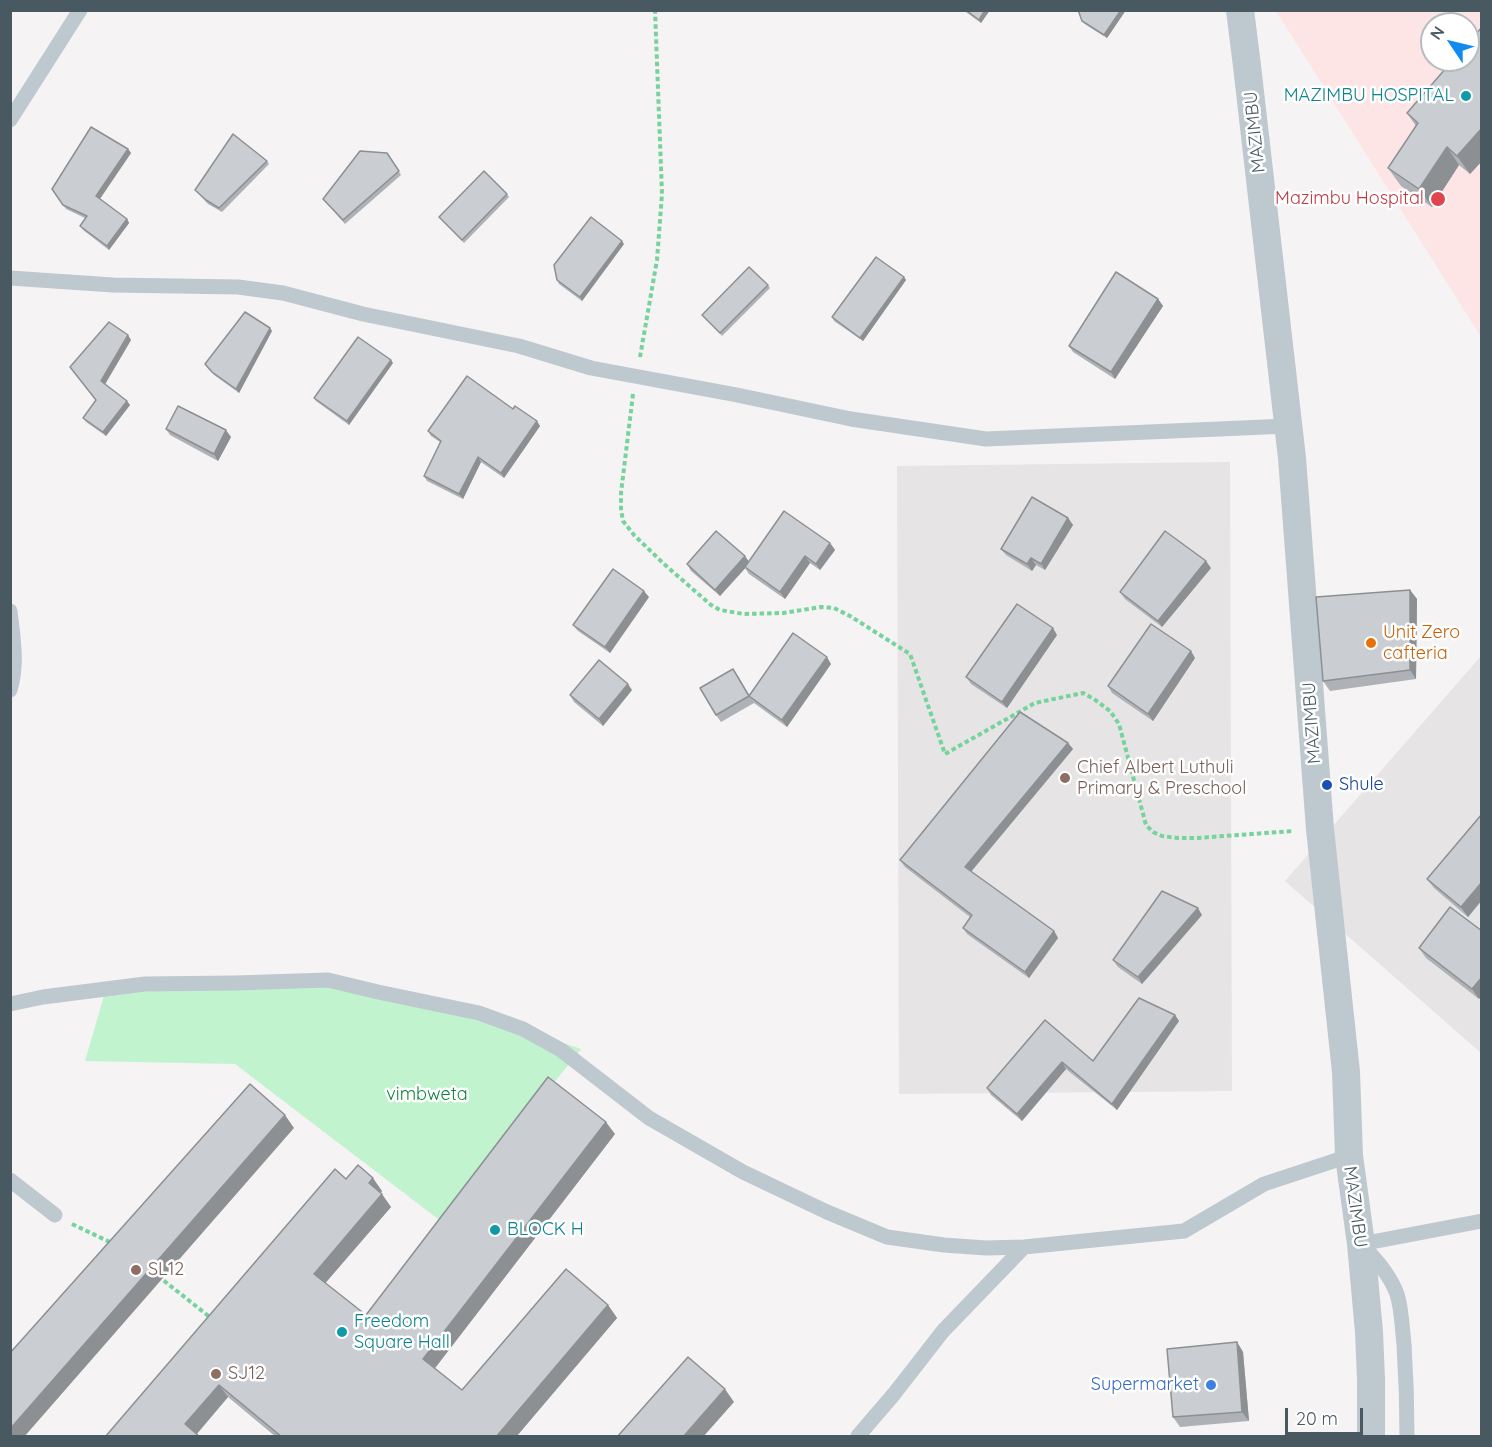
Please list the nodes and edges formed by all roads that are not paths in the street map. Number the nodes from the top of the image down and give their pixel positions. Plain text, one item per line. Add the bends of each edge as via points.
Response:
1 (80, 10) edge
2 (1240, 10) edge
3 (16, 99) edge
4 (10, 120) edge
5 (10, 278) edge
6 (1288, 426) junction
7 (10, 611) edge
8 (10, 690) edge
9 (10, 1004) edge
10 (1349, 1156) junction
11 (10, 1180) edge
12 (55, 1215) road end
13 (1482, 1221) edge
14 (1360, 1244) junction
15 (1024, 1247) junction
16 (858, 1437) edge
17 (1371, 1437) edge
18 (1407, 1437) edge

1 - 3 lane
2 - 6 street, MAZIMBU
3 - 4 lane
5 - 6 lane via 238,287 283,293 519,346 591,368 851,419 986,439
6 - 10 street, MAZIMBU via 1320,829 1346,1072
7 - 8 lane via 15,653
9 - 15 lane via 145,984 328,980 479,1013 523,1029 561,1050 649,1118 743,1172 827,1212 887,1237 986,1248
10 - 14 street, MAZIMBU
10 - 15 lane via 1264,1184 1184,1232
11 - 12 lane
13 - 14 lane
14 - 17 street, MAZIMBU via 1369,1332
14 - 18 lane via 1387,1275 1401,1310
15 - 16 lane via 943,1331

